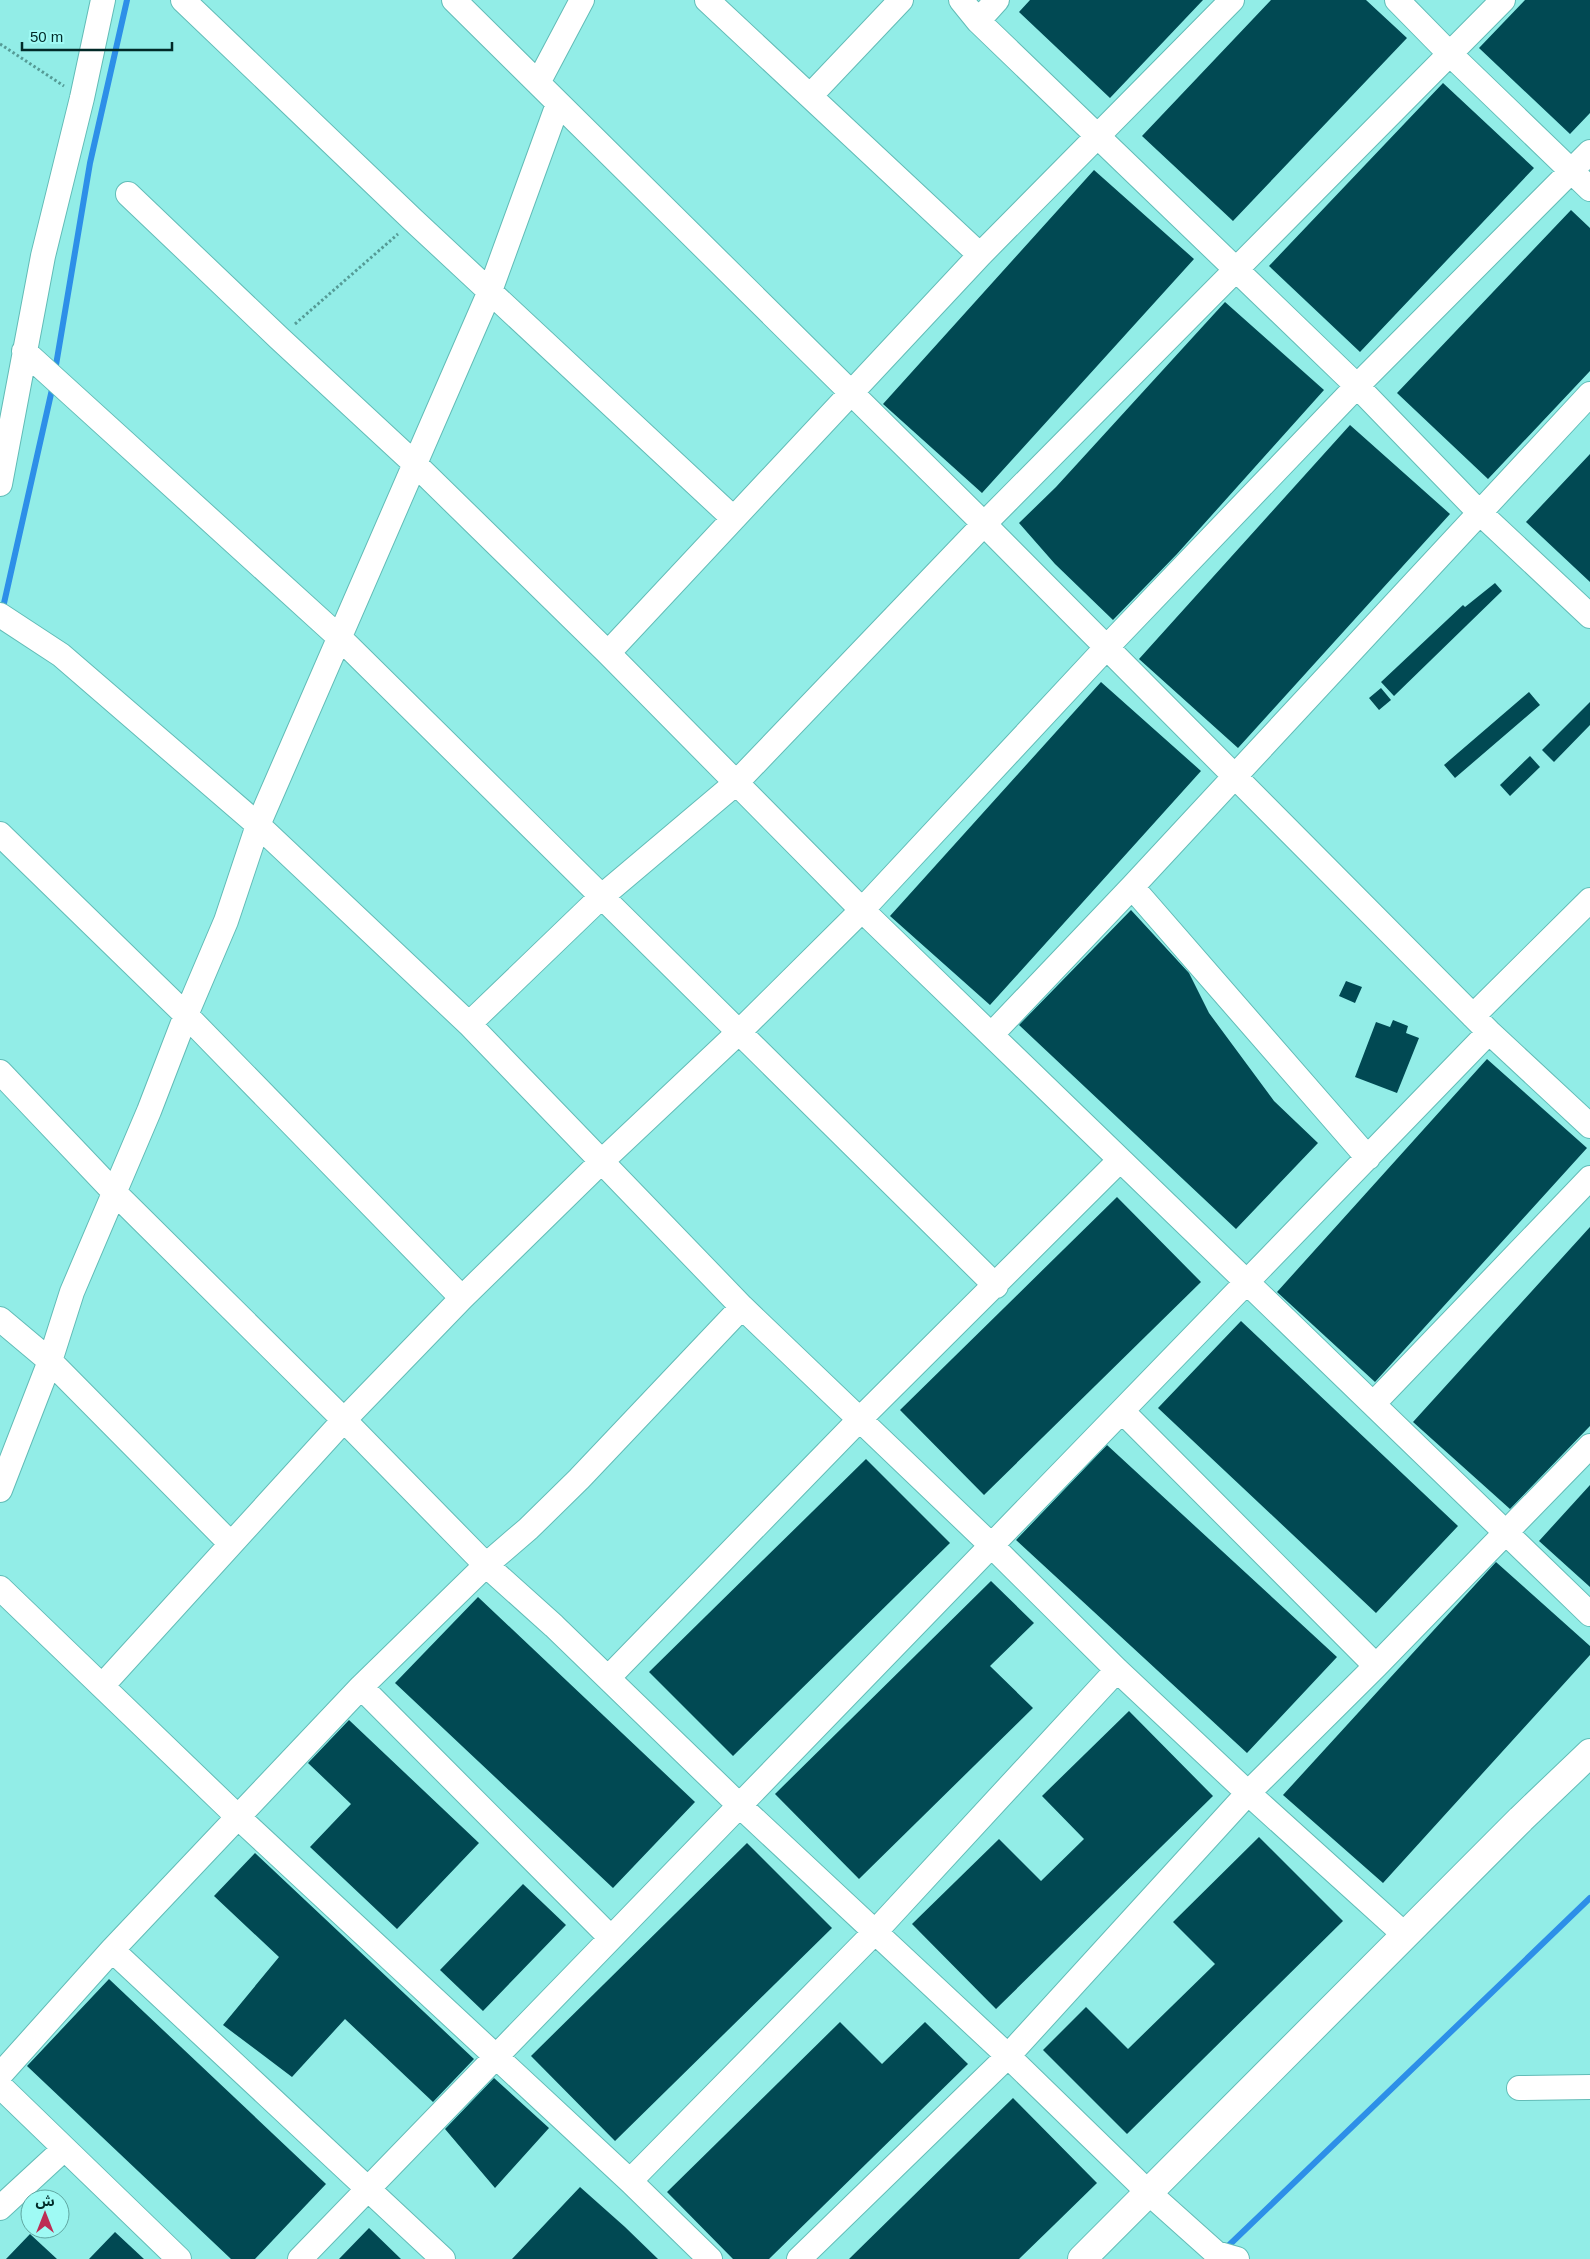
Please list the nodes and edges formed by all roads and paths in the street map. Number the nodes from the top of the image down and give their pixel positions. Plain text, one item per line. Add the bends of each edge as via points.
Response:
1 (102, 0) edge
2 (183, 0) edge
3 (454, 0) edge
4 (582, 0) edge
5 (707, 0) edge
6 (901, 0) edge
7 (961, 0) edge
8 (997, 0) edge
9 (1232, 0) edge
10 (1397, 0) edge
11 (1503, 0) edge
12 (978, 21) junction
13 (0, 44) edge
14 (1450, 54) junction
15 (538, 83) junction
16 (810, 96) junction
17 (82, 98) junction
18 (558, 104) junction
19 (1096, 135) junction
20 (1590, 152) edge
21 (1571, 171) junction
22 (1590, 189) edge
23 (128, 194) dead end
24 (413, 220) junction
25 (980, 255) junction
26 (1236, 268) junction
27 (490, 291) junction
28 (279, 338) junction
29 (24, 351) junction
30 (1357, 386) junction
31 (852, 393) junction
32 (1590, 394) edge
33 (415, 464) junction
34 (0, 484) edge
35 (1479, 512) junction
36 (733, 518) junction
37 (984, 524) junction
38 (0, 615) edge
39 (1590, 616) edge
40 (340, 638) junction
41 (1106, 648) junction
42 (608, 653) junction
43 (1236, 775) junction
44 (736, 783) junction
45 (258, 825) junction
46 (0, 834) edge
47 (1132, 887) junction
48 (601, 897) junction
49 (1590, 900) edge
50 (862, 910) junction
51 (186, 1015) junction
52 (469, 1024) junction
53 (1481, 1024) junction
54 (739, 1032) junction
55 (992, 1034) junction
56 (0, 1072) edge
57 (1590, 1126) edge
58 (1368, 1158) junction
59 (1120, 1160) junction
60 (601, 1162) junction
61 (1590, 1178) edge
62 (114, 1192) junction
63 (1247, 1282) junction
64 (996, 1286) junction
65 (462, 1298) junction
66 (742, 1307) junction
67 (0, 1319) edge
68 (50, 1362) junction
69 (1374, 1403) junction
70 (1122, 1411) junction
71 (344, 1420) junction
72 (859, 1420) junction
73 (1590, 1446) edge
74 (0, 1490) edge
75 (1505, 1533) junction
76 (231, 1544) junction
77 (991, 1545) junction
78 (486, 1565) junction
79 (0, 1588) edge
80 (1590, 1614) edge
81 (1376, 1666) junction
82 (1117, 1670) junction
83 (608, 1678) junction
84 (102, 1686) junction
85 (361, 1687) junction
86 (1590, 1753) edge
87 (1248, 1793) junction
88 (739, 1805) junction
89 (238, 1817) junction
90 (875, 1932) junction
91 (1405, 1935) junction
92 (611, 1938) junction
93 (112, 1950) junction
94 (1008, 2056) junction
95 (495, 2058) junction
96 (0, 2076) edge
97 (0, 2086) edge
98 (1590, 2087) edge
99 (1519, 2088) dead end
100 (64, 2149) junction
101 (630, 2181) junction
102 (368, 2188) junction
103 (1150, 2193) junction
104 (0, 2208) edge
105 (179, 2259) edge
106 (300, 2259) edge
107 (444, 2259) edge
108 (710, 2259) edge
109 (799, 2259) edge
110 (1082, 2259) edge
111 (1237, 2259) edge

1 - 17 street
2 - 24 street
3 - 15 street
4 - 15 street
5 - 16 street
6 - 16 street
7 - 12 street
8 - 12 street
9 - 19 street
10 - 14 street
11 - 14 street
12 - 19 street
13 - 17 path
14 - 21 street
14 - 26 street
15 - 18 street
16 - 25 street
17 - 29 street via 43,256
18 - 27 street
18 - 31 street
19 - 25 street
19 - 26 street
20 - 21 street
21 - 22 street
21 - 30 street
23 - 28 street
24 - 27 street
24 - 28 path
25 - 31 street
26 - 30 street
26 - 37 street
27 - 33 street
27 - 36 street
28 - 33 street
29 - 34 street
29 - 40 street
30 - 35 street
30 - 41 street
31 - 36 street
31 - 37 street
32 - 35 street
33 - 40 street
33 - 42 street
35 - 39 street
35 - 43 street
36 - 42 street
37 - 41 street
37 - 44 street
38 - 45 street via 61,655
40 - 45 street
40 - 48 street
41 - 43 street
41 - 50 street
42 - 44 street
43 - 47 street
43 - 53 street
44 - 48 street
44 - 50 street
45 - 51 street via 226,921
45 - 52 street
46 - 51 street
47 - 55 street
47 - 58 street
48 - 52 street
48 - 54 street
49 - 53 street
50 - 54 street
50 - 55 street
51 - 62 street
51 - 65 street
52 - 60 street
53 - 57 street
53 - 58 street
54 - 60 street
54 - 64 street
55 - 59 street
56 - 62 street
58 - 63 street
59 - 63 street
59 - 64 street
60 - 65 street
60 - 66 street
61 - 69 street
62 - 68 street via 72,1292
62 - 71 street
63 - 69 street
63 - 70 street
64 - 72 street
65 - 71 street
66 - 72 street
66 - 78 street via 579,1479 528,1530
67 - 68 street
68 - 74 street
68 - 76 street
69 - 75 street
70 - 77 street
70 - 81 street
71 - 76 street
71 - 78 street
72 - 77 street
72 - 83 street
73 - 75 street
75 - 80 street
75 - 81 street
76 - 84 street
77 - 82 street
77 - 88 street
78 - 83 street
78 - 85 street
79 - 84 street
81 - 87 street
82 - 87 street
82 - 90 street
83 - 88 street
84 - 89 street
85 - 89 street
85 - 92 street
86 - 91 main road
87 - 91 street
87 - 94 street
88 - 90 street
88 - 92 street
89 - 93 street
89 - 95 street
90 - 94 street
90 - 101 street
91 - 103 main road
92 - 95 street
93 - 96 street
93 - 102 street
94 - 103 street
94 - 109 street
95 - 101 street
95 - 102 street
97 - 100 street
98 - 99 street
100 - 104 street
100 - 105 street
101 - 108 street
102 - 106 street
102 - 107 street
103 - 110 main road
103 - 111 street via 1216,2253

